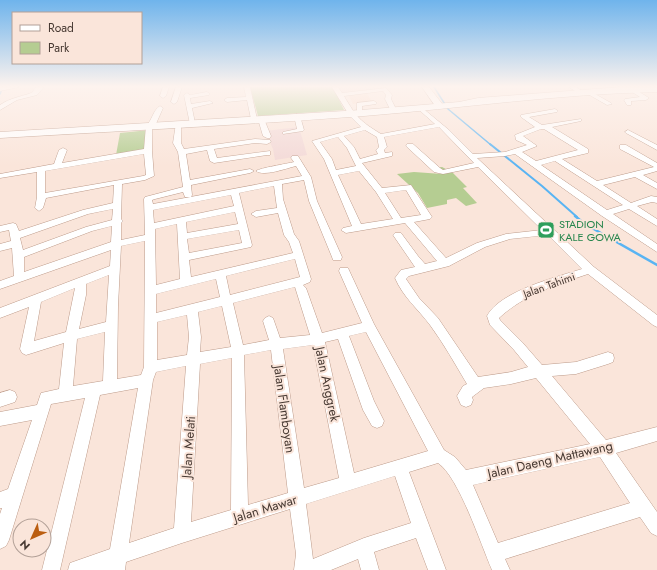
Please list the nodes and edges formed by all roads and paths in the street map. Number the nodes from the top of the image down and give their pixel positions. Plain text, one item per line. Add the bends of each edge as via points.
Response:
1 (157, 114) edge
2 (191, 114) edge
3 (255, 114) edge
4 (338, 114) edge
5 (354, 114) edge
6 (427, 114) edge
7 (538, 114) edge
8 (297, 116) junction
9 (257, 119) junction
10 (580, 120) dead end
11 (192, 123) junction
12 (178, 124) junction
13 (440, 125) junction
14 (151, 126) junction
15 (542, 127) junction
16 (365, 128) junction
17 (628, 132) dead end
18 (284, 133) dead end
19 (0, 135) edge
20 (340, 135) junction
21 (380, 136) junction
22 (410, 146) dead end
23 (623, 147) dead end
24 (210, 148) junction
25 (657, 148) edge
26 (63, 150) dead end
27 (148, 151) junction
28 (516, 151) junction
29 (182, 152) junction
30 (267, 153) dead end
31 (471, 156) junction
32 (557, 159) junction
33 (214, 161) junction
34 (480, 164) junction
35 (534, 164) junction
36 (359, 165) junction
37 (58, 167) junction
38 (657, 168) edge
39 (40, 169) junction
40 (250, 171) dead end
41 (260, 171) dead end
42 (333, 173) junction
43 (636, 174) junction
44 (0, 176) edge
45 (307, 176) junction
46 (218, 177) junction
47 (118, 182) junction
48 (278, 182) junction
49 (596, 184) junction
50 (187, 186) junction
51 (657, 186) edge
52 (234, 191) junction
53 (380, 191) junction
54 (42, 196) junction
55 (189, 200) junction
56 (657, 200) edge
57 (118, 205) junction
58 (628, 205) junction
59 (39, 208) dead end
60 (149, 208) junction
61 (239, 208) junction
62 (282, 210) junction
63 (256, 214) dead end
64 (605, 214) junction
65 (181, 220) junction
66 (118, 221) junction
67 (403, 222) junction
68 (657, 223) edge
69 (242, 226) junction
70 (358, 228) junction
71 (0, 229) edge
72 (346, 230) dead end
73 (150, 232) junction
74 (549, 232) junction
75 (398, 235) dead end
76 (183, 237) junction
77 (15, 240) junction
78 (116, 244) junction
79 (0, 248) edge
80 (657, 249) edge
81 (19, 255) junction
82 (298, 255) junction
83 (184, 257) junction
84 (337, 257) dead end
85 (444, 263) junction
86 (116, 268) junction
87 (423, 268) junction
88 (590, 270) junction
89 (344, 271) dead end
90 (220, 274) junction
91 (19, 279) junction
92 (81, 280) junction
93 (186, 282) junction
94 (0, 285) edge
95 (300, 288) dead end
96 (150, 291) junction
97 (36, 299) junction
98 (227, 301) junction
99 (192, 310) junction
100 (0, 313) edge
101 (151, 319) junction
102 (270, 321) dead end
103 (657, 322) edge
104 (111, 326) junction
105 (369, 326) junction
106 (342, 333) junction
107 (71, 336) junction
108 (318, 339) junction
109 (276, 344) junction
110 (238, 351) junction
111 (608, 358) dead end
112 (194, 359) junction
113 (539, 372) junction
114 (148, 373) junction
115 (476, 385) junction
116 (102, 388) junction
117 (66, 393) junction
118 (466, 400) dead end
119 (41, 411) junction
120 (0, 420) edge
121 (377, 421) dead end
122 (657, 434) edge
123 (603, 448) junction
124 (446, 459) junction
125 (400, 468) junction
126 (462, 479) junction
127 (348, 482) junction
128 (7, 498) edge
129 (297, 498) junction
130 (644, 507) junction
131 (240, 515) junction
132 (657, 527) edge
133 (421, 528) junction
134 (182, 534) junction
135 (0, 540) edge
136 (364, 547) junction
137 (494, 553) junction
138 (117, 563) edge
139 (51, 570) edge
140 (77, 570) edge
141 (303, 570) edge
142 (309, 570) edge
143 (370, 570) edge
144 (437, 570) edge
145 (501, 570) edge

1 - 14 street
2 - 11 street
3 - 9 street
4 - 8 highway
5 - 16 street via 354,119
6 - 13 street
7 - 15 street via 523,116
8 - 9 highway
8 - 18 street via 301,130
9 - 11 highway
9 - 24 street via 267,139
10 - 15 street
11 - 12 highway
12 - 14 highway
12 - 29 street via 177,143
13 - 21 street
13 - 31 street
14 - 19 highway
14 - 27 street
15 - 28 street via 519,135 519,138 533,146
15 - 32 street via 582,152
16 - 20 street
16 - 21 street
17 - 25 street
20 - 36 street via 350,147
20 - 42 street via 316,141 328,159
21 - 36 street via 383,147 380,150 386,154
22 - 34 street via 437,170 443,172
23 - 38 street
24 - 29 street
24 - 33 street
26 - 37 street
27 - 37 street
27 - 47 street via 150,177
28 - 31 street
28 - 35 street
29 - 50 street
30 - 33 street
31 - 34 street
32 - 35 street
32 - 49 street
33 - 46 street
34 - 74 street
35 - 64 street
36 - 42 street
36 - 53 street
37 - 39 street
38 - 43 street
39 - 44 street
39 - 54 street
40 - 46 street
41 - 45 street via 271,170 296,160
42 - 70 street
43 - 49 street
43 - 51 street
45 - 48 street
45 - 84 street via 313,201
46 - 50 street
47 - 54 street
47 - 57 street
48 - 52 street
48 - 62 street
49 - 58 street
50 - 55 street
50 - 60 street via 150,198
52 - 55 street
52 - 61 street
53 - 67 street
53 - 67 street via 405,187 410,189 427,217
54 - 59 street
55 - 60 street
56 - 58 street via 651,199
57 - 66 street
57 - 77 street via 86,212
58 - 64 street
58 - 68 street
60 - 73 street
61 - 65 street
61 - 69 street
62 - 63 street
62 - 82 street
64 - 80 street
65 - 73 street
65 - 76 street
66 - 78 street
66 - 81 street
67 - 70 street
67 - 85 street
69 - 76 street
69 - 83 street via 247,245
70 - 72 street
71 - 77 street via 12,226
73 - 78 street
73 - 96 street
74 - 85 street via 509,236 481,245
74 - 88 street
75 - 87 street
76 - 83 street
77 - 79 street
77 - 81 street
78 - 86 street
78 - 91 street
81 - 91 street
82 - 90 street
82 - 98 street via 306,279
83 - 93 street
85 - 87 street
86 - 92 street
86 - 104 street
87 - 115 street via 402,275 400,280 434,321
88 - 103 street
88 - 113 street, Jalan Tahimi via 526,291 503,305 493,316 494,322
89 - 105 street
90 - 93 street
90 - 98 street
91 - 94 street
92 - 97 street
92 - 107 street
93 - 96 street
95 - 108 street, Jalan Anggrek
96 - 101 street
97 - 100 street
97 - 107 street via 26,349
98 - 99 street
98 - 110 street
99 - 101 street
99 - 112 street, Jalan Melati
101 - 114 street
102 - 109 street, Jalan Flamboyan
104 - 107 street
104 - 116 street
105 - 106 street
105 - 124 street
106 - 108 street
106 - 121 street via 368,405
107 - 117 street
108 - 109 street
108 - 127 street, Jalan Anggrek
109 - 110 street
109 - 129 street, Jalan Flamboyan
110 - 112 street
110 - 131 street
111 - 113 street via 576,368
112 - 114 street
112 - 134 street, Jalan Melati
113 - 115 street via 489,380
113 - 123 street
114 - 116 street
114 - 138 street
115 - 118 street via 464,396
116 - 117 street
116 - 139 street
117 - 119 street via 47,397
119 - 120 street
119 - 128 street
122 - 123 street, Jalan Daeng Mattawang
123 - 126 street, Jalan Daeng Mattawang
123 - 130 street
124 - 125 street, Jalan Mawar
124 - 126 street
125 - 127 street, Jalan Mawar
125 - 133 street
126 - 137 street
127 - 129 street, Jalan Mawar
128 - 135 street
129 - 131 street, Jalan Mawar
129 - 141 street, Jalan Flamboyan via 305,554
130 - 132 street
130 - 137 street
131 - 134 street, Jalan Mawar
133 - 136 street
133 - 144 street
134 - 138 street, Jalan Mawar
136 - 142 street
136 - 143 street
137 - 145 street
138 - 140 street, Jalan Mawar

